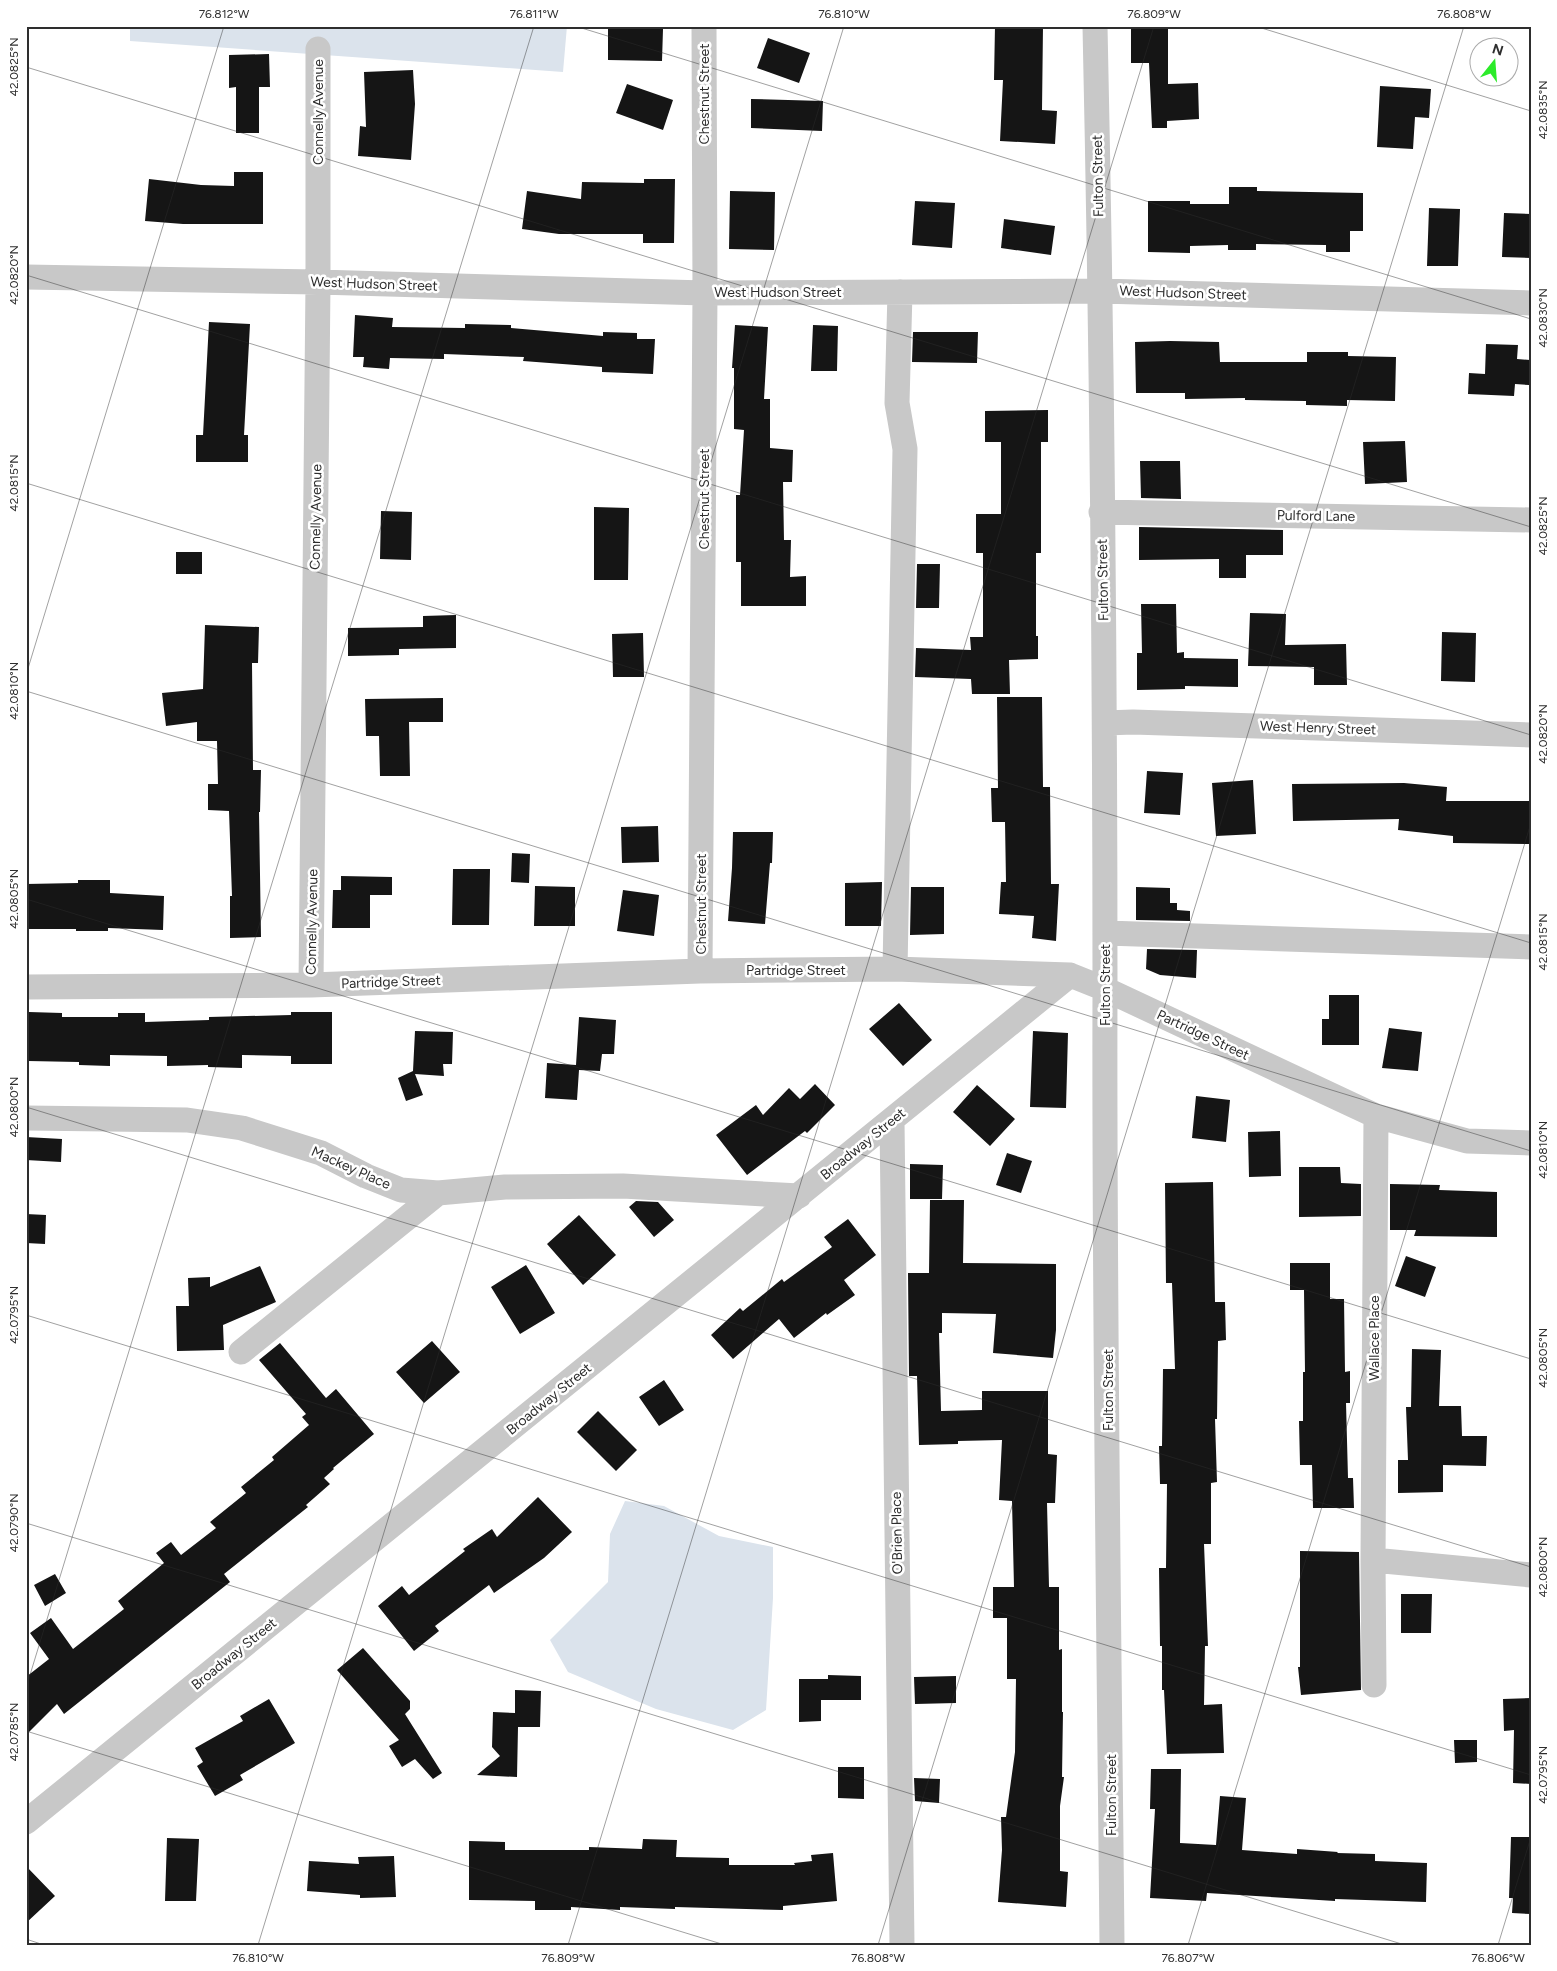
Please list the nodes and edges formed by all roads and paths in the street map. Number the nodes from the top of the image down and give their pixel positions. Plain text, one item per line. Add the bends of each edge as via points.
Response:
1 (704, 26) edge
2 (1095, 26) edge
3 (318, 49) dead end
4 (26, 276) edge
5 (318, 282) junction
6 (1100, 291) junction
7 (705, 292) junction
8 (900, 292) junction
9 (1531, 303) edge
10 (1101, 512) junction
11 (1531, 520) edge
12 (1105, 723) junction
13 (1531, 735) edge
14 (1106, 933) junction
15 (1531, 947) edge
16 (895, 969) junction
17 (700, 971) junction
18 (1070, 975) junction
19 (311, 985) junction
20 (26, 986) edge
21 (1105, 989) junction
22 (1376, 1116) junction
23 (26, 1118) edge
24 (892, 1121) junction
25 (1531, 1143) edge
26 (438, 1193) junction
27 (799, 1196) junction
28 (241, 1352) dead end
29 (1372, 1560) junction
30 (1531, 1575) edge
31 (1374, 1684) dead end
32 (26, 1822) edge
33 (902, 1945) edge
34 (1112, 1945) edge

1 - 7 street, Chestnut Street
2 - 6 street, Fulton Street
3 - 5 street, Connelly Avenue
4 - 5 street, West Hudson Street
5 - 7 street, West Hudson Street
5 - 19 street, Connelly Avenue
6 - 8 street, West Hudson Street
6 - 9 street, West Hudson Street
6 - 10 street, Fulton Street
7 - 8 street, West Hudson Street
7 - 17 street, Chestnut Street
8 - 16 street via 897,402 906,449
10 - 11 street, Pulford Lane
10 - 12 street, Fulton Street
12 - 13 street, West Henry Street
12 - 14 street, Fulton Street
14 - 15 street
14 - 21 street, Fulton Street
16 - 17 street, Partridge Street
16 - 18 street, Partridge Street
17 - 19 street, Partridge Street
18 - 21 street, Partridge Street
18 - 24 street, Broadway Street
19 - 20 street, Partridge Street
21 - 22 street, Partridge Street
21 - 34 street, Fulton Street
22 - 25 street, Partridge Street via 1467,1141
22 - 29 street, Wallace Place
23 - 26 street, Mackey Place via 187,1120 242,1128 322,1153 401,1190
24 - 27 street, Broadway Street
24 - 33 street, O'Brien Place
26 - 27 street, Mackey Place via 505,1187 623,1186
26 - 28 street
27 - 32 street, Broadway Street
29 - 30 street
29 - 31 street, Wallace Place

